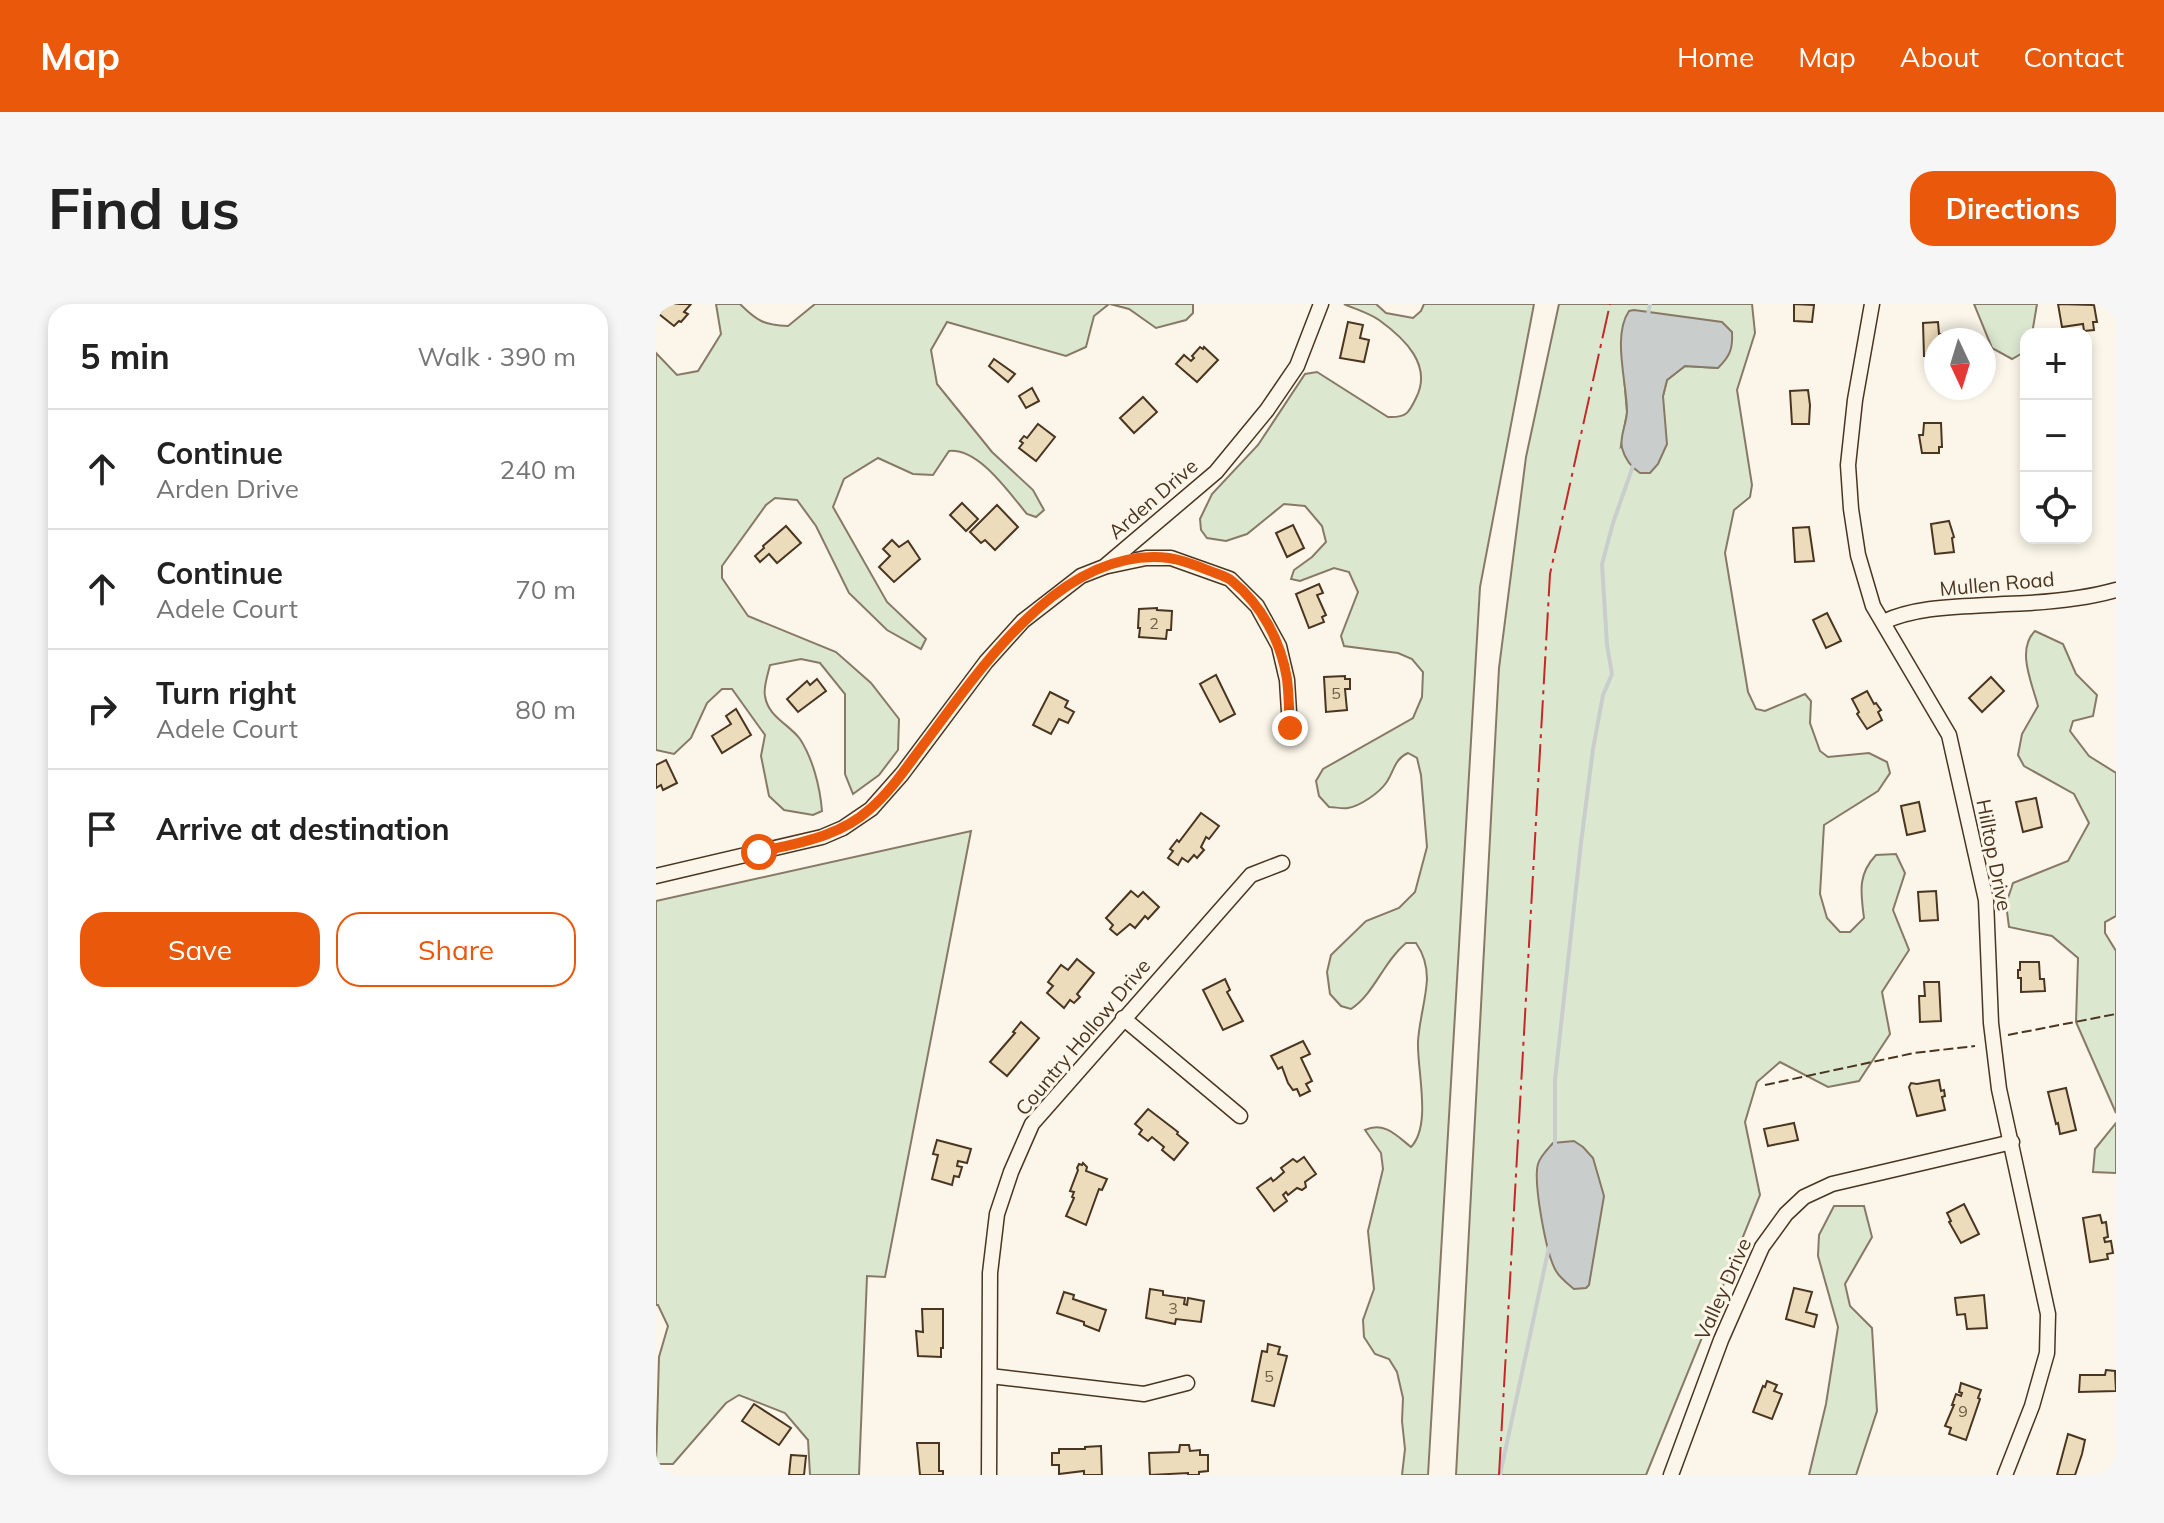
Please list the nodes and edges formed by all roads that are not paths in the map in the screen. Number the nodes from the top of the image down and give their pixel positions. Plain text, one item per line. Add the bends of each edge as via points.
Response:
1 (1321, 304) edge
2 (1872, 304) edge
3 (1104, 567) junction
4 (2116, 590) edge
5 (1883, 622) junction
6 (1290, 728) dead end
7 (1282, 863) dead end
8 (656, 876) edge
9 (1123, 1018) junction
10 (1240, 1116) dead end
11 (2012, 1142) junction
12 (990, 1376) junction
13 (1187, 1383) dead end
14 (989, 1475) edge
15 (1671, 1475) edge
16 (2005, 1475) edge

1 - 3 street, Arden Drive via 1297,366 1216,472
2 - 5 street, Hilltop Drive via 1848,465 1858,555
3 - 6 street via 1171,558 1230,579 1257,606 1279,646
3 - 8 street, Arden Drive via 1081,576 1023,621 871,809 822,837
4 - 5 street, Mullen Road via 1901,614
5 - 11 street, Hilltop Drive via 1949,735 1986,900 1991,1023
7 - 9 street, Country Hollow Drive via 1251,875
9 - 10 street
9 - 12 street, Country Hollow Drive via 1032,1124 1011,1172 997,1214 990,1273
11 - 15 street, Valley Drive via 1832,1184 1804,1197 1786,1214 1762,1247 1721,1340
11 - 16 street, Hilltop Drive via 2048,1327 2047,1353 2032,1406
12 - 13 street via 1144,1394
12 - 14 street, Country Hollow Drive

